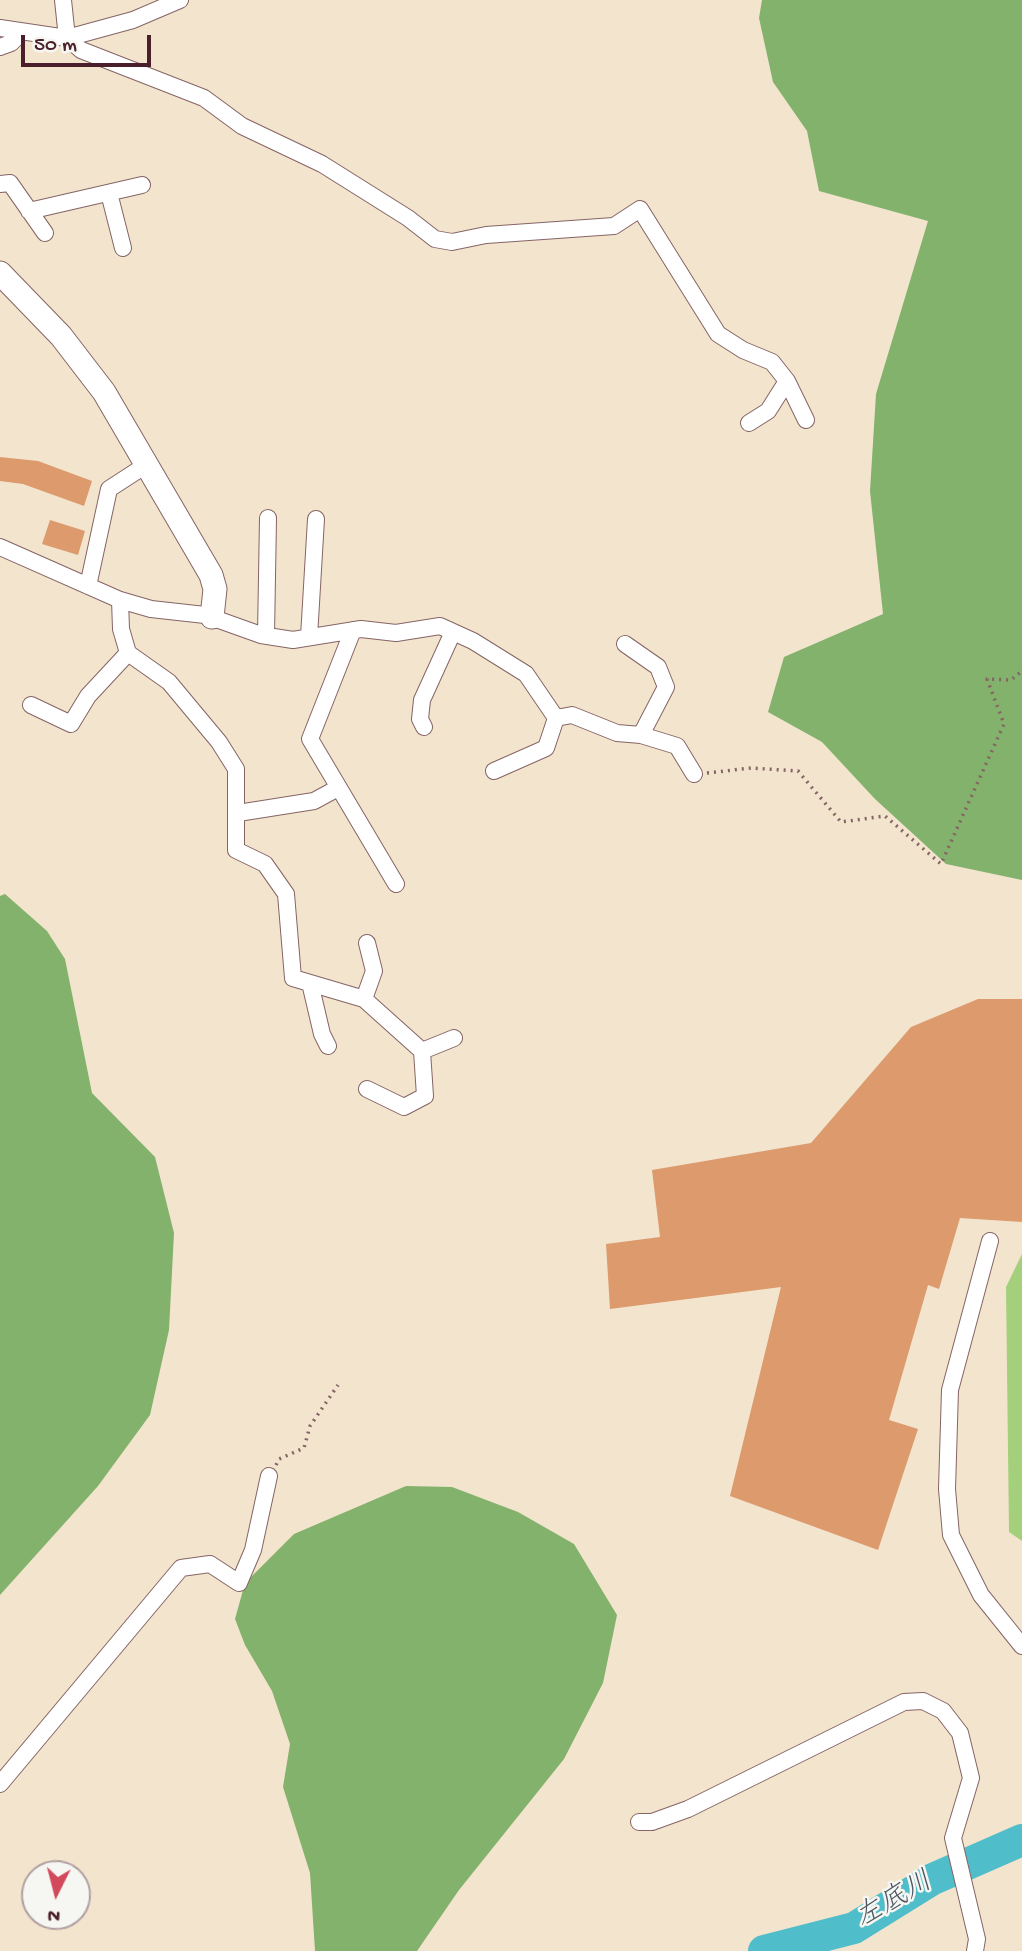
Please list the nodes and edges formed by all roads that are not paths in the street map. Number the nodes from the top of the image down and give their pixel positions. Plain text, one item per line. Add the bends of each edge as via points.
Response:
1 (63, 0) edge
2 (180, 0) edge
3 (0, 27) edge
4 (21, 33) junction
5 (67, 38) junction
6 (0, 47) edge
7 (0, 184) edge
8 (142, 185) dead end
9 (109, 193) junction
10 (29, 211) junction
11 (45, 233) dead end
12 (123, 248) dead end
13 (0, 273) edge
14 (787, 382) junction
15 (806, 420) dead end
16 (750, 423) dead end
17 (146, 465) junction
18 (268, 518) dead end
19 (316, 519) dead end
20 (0, 547) edge
21 (88, 586) junction
22 (120, 600) junction
23 (212, 617) junction
24 (352, 631) junction
25 (453, 632) junction
26 (266, 635) junction
27 (309, 637) junction
28 (625, 644) dead end
29 (128, 653) junction
30 (31, 705) dead end
31 (556, 718) junction
32 (424, 727) dead end
33 (641, 735) junction
34 (494, 771) dead end
35 (694, 774) road end
36 (338, 788) junction
37 (238, 814) junction
38 (396, 884) dead end
39 (367, 943) dead end
40 (310, 983) junction
41 (364, 999) junction
42 (454, 1038) dead end
43 (328, 1046) dead end
44 (422, 1051) junction
45 (368, 1089) dead end
46 (990, 1241) dead end
47 (270, 1476) road end
48 (1022, 1646) edge
49 (0, 1784) edge
50 (639, 1822) dead end
51 (975, 1951) edge

1 - 5 street
2 - 5 street via 133,20
3 - 4 street
4 - 5 street
4 - 6 street
5 - 14 street via 81,50 117,66 204,98 242,126 322,164 435,239 452,242 486,235 614,226 640,209 718,334 772,362
7 - 10 street via 10,183
8 - 9 street
9 - 10 street
9 - 12 street
10 - 11 street
13 - 17 street via 61,336 104,392
14 - 15 street
14 - 16 street via 768,411
17 - 21 street via 109,489
17 - 23 street via 211,575 215,589
18 - 26 street
19 - 27 street
20 - 21 street
21 - 22 street
22 - 23 street
22 - 29 street
23 - 26 street
24 - 25 street via 397,633 440,626
24 - 27 street
24 - 36 street via 310,739
25 - 31 street via 526,674
25 - 32 street via 422,700
26 - 27 street via 293,640
28 - 33 street via 658,667 666,687
29 - 30 street via 88,696 71,724
29 - 37 street via 169,682 219,742 236,769
31 - 33 street via 572,715 617,733
31 - 34 street via 546,748
33 - 35 street via 677,746
36 - 37 street via 314,801
36 - 38 street
37 - 40 street via 236,850 265,864 286,894 293,978
39 - 41 street via 374,971
40 - 41 street
40 - 43 street
41 - 44 street
42 - 44 street
44 - 45 street via 425,1097 404,1107
46 - 48 street via 950,1390 947,1489 951,1535 981,1595
47 - 49 street via 253,1550 239,1583 210,1564 181,1568
50 - 51 street via 688,1809 904,1702 923,1701 943,1711 960,1733 971,1777 953,1838 977,1939

